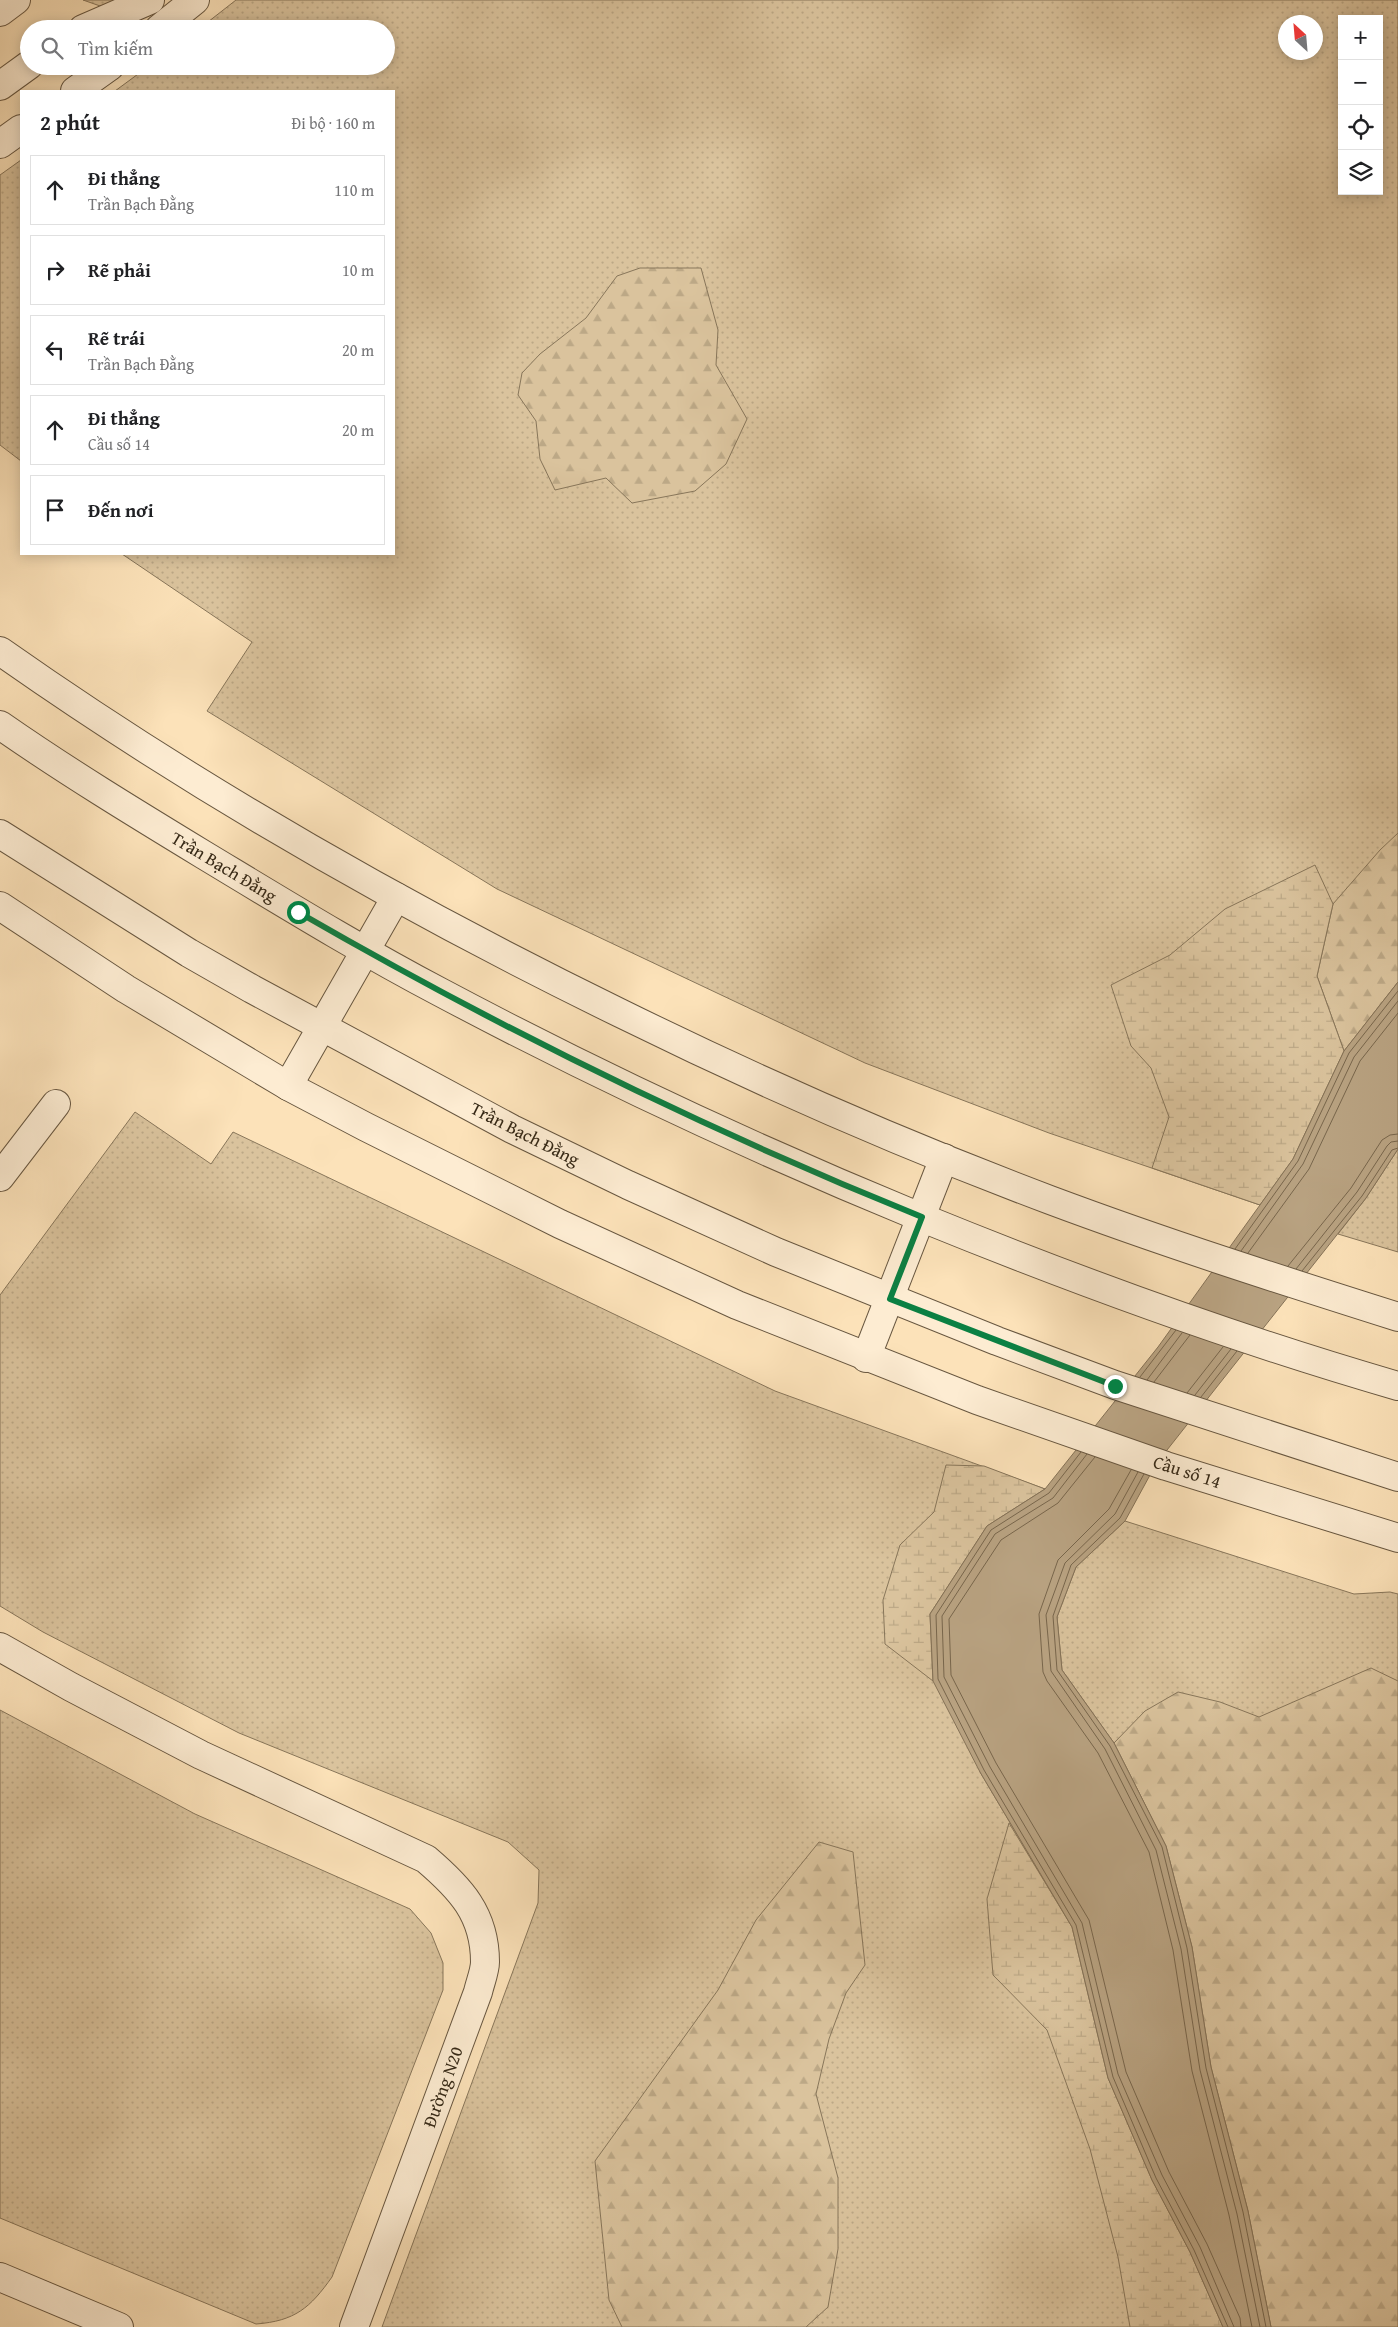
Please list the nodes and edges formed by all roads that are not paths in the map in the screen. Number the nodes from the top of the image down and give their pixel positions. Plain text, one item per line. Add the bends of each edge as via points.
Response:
1 (16, 0) edge
2 (150, 0) edge
3 (195, 0) edge
4 (0, 12) edge
5 (104, 20) edge
6 (170, 20) edge
7 (20, 72) edge
8 (97, 75) edge
9 (0, 86) edge
10 (75, 90) edge
11 (20, 130) edge
12 (0, 144) edge
13 (0, 651) edge
14 (0, 725) edge
15 (0, 834) edge
16 (396, 897) junction
17 (0, 906) edge
18 (366, 951) junction
19 (322, 1027) junction
20 (288, 1086) junction
21 (56, 1104) dead end
22 (944, 1158) junction
23 (0, 1177) edge
24 (922, 1217) junction
25 (890, 1299) junction
26 (1398, 1317) edge
27 (866, 1358) junction
28 (1398, 1386) edge
29 (1398, 1477) edge
30 (1398, 1538) edge
31 (0, 1647) edge
32 (0, 2277) edge
33 (119, 2327) edge
34 (354, 2327) edge

1 - 4 street
2 - 5 street
3 - 6 street
7 - 9 street
8 - 10 street
11 - 12 street
13 - 16 street via 69,700 203,784
14 - 18 street, Trần Bạch Đằng via 117,802
15 - 19 street, Trần Bạch Đằng via 189,953
16 - 18 street
16 - 22 street via 535,972 728,1066
17 - 20 street, Cầu số 14 via 126,989
18 - 19 street
18 - 24 street, Trần Bạch Đằng via 449,997 676,1110 811,1172
19 - 20 street
19 - 25 street, Trần Bạch Đằng via 547,1146 776,1252
20 - 27 street, Cầu số 14 via 560,1224 737,1305
21 - 23 street
22 - 24 street
22 - 26 street via 1190,1250
24 - 25 street
24 - 28 street, Trần Bạch Đằng via 1026,1261 1278,1349
25 - 27 street
25 - 29 street, Trần Bạch Đằng via 1115,1386
27 - 30 street, Cầu số 14 via 1166,1466
31 - 34 street, Đường N20 via 201,1755 426,1859 452,1881 470,1903 481,1927 486,1963
32 - 33 street

